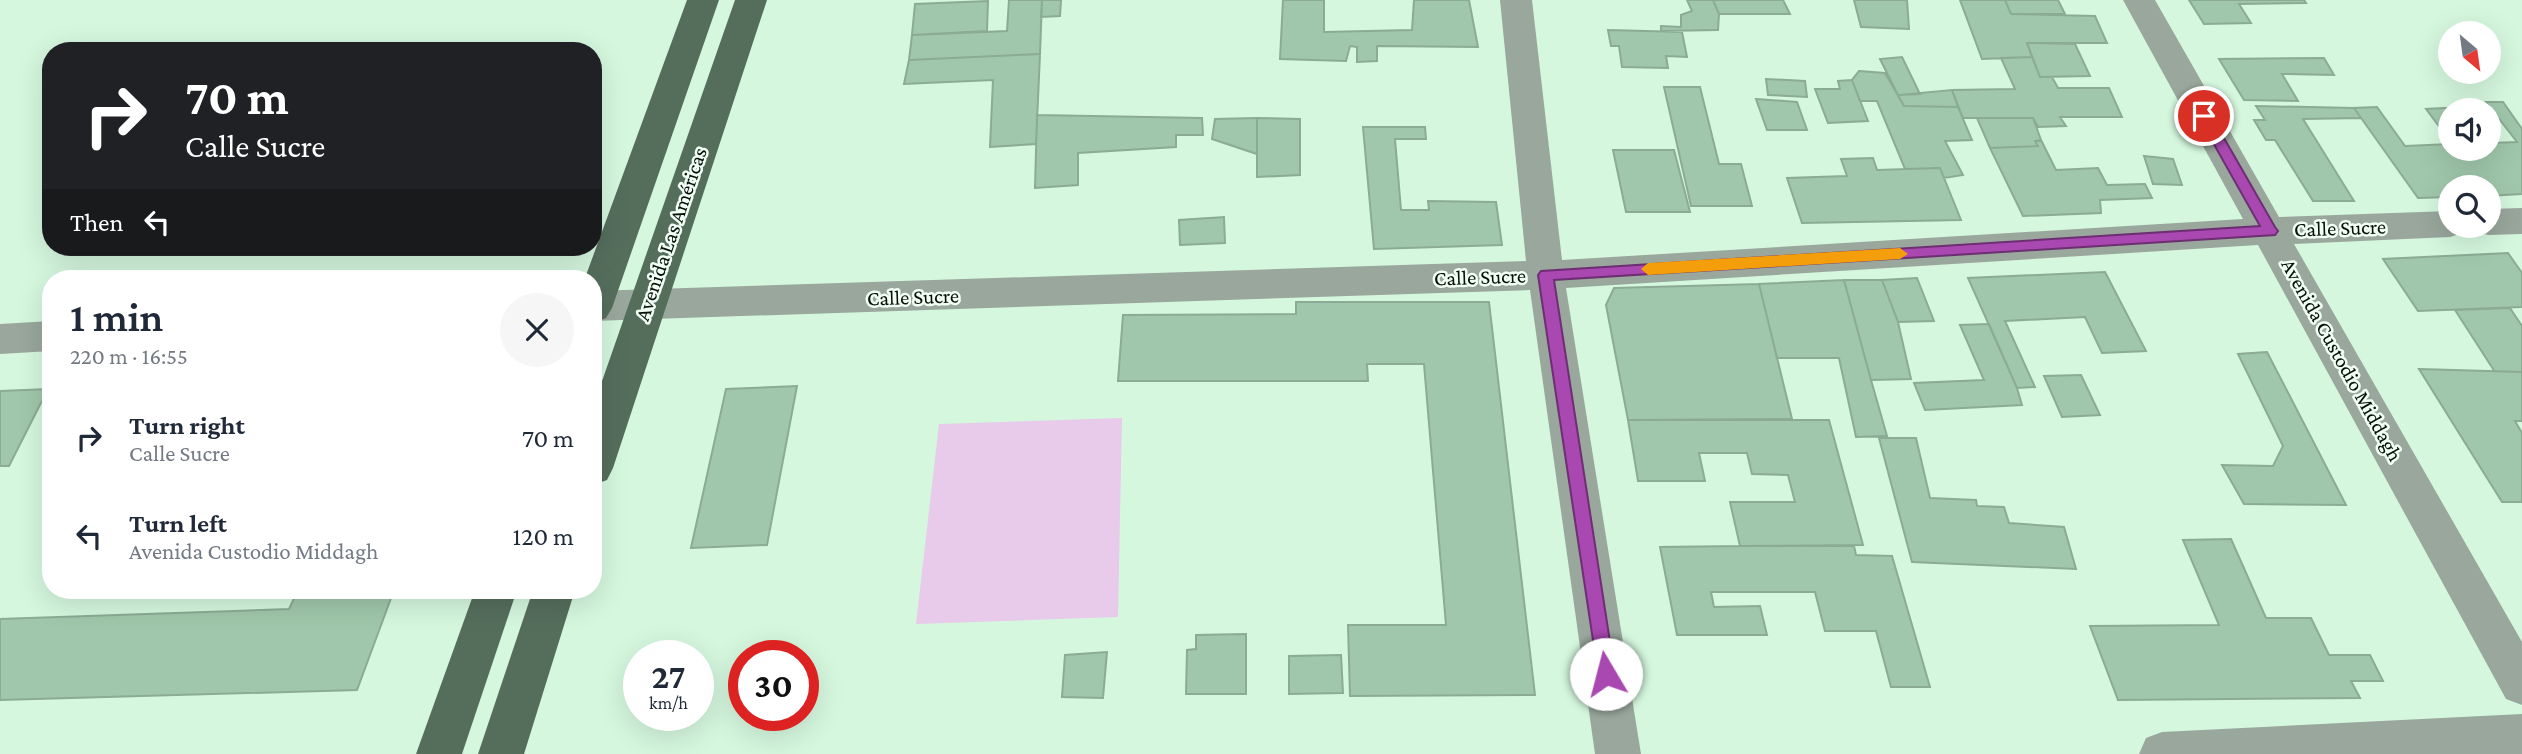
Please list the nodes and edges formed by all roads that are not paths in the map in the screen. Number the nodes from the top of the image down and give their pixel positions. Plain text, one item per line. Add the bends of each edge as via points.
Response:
1 (703, 0) edge
2 (751, 0) edge
3 (1516, 0) edge
4 (2139, 0) edge
5 (2522, 221) edge
6 (2501, 222) edge
7 (2438, 224) edge
8 (2270, 231) junction
9 (1546, 275) junction
10 (602, 281) edge
11 (602, 306) edge
12 (646, 306) junction
13 (42, 337) edge
14 (0, 339) edge
15 (602, 440) edge
16 (493, 599) edge
17 (551, 599) edge
18 (2522, 684) edge
19 (2522, 736) edge
20 (439, 754) edge
21 (501, 754) edge
22 (1618, 754) edge
23 (2162, 754) edge

1 - 10 main road
2 - 12 main road, Avenida Las Américas
3 - 9 street
4 - 8 street, Avenida Custodio Middagh
5 - 6 street
7 - 8 street, Calle Sucre
8 - 9 street, Calle Sucre
8 - 18 street, Avenida Custodio Middagh
9 - 12 street, Calle Sucre
9 - 22 street
11 - 12 street, Calle Sucre
12 - 15 main road, Avenida Las Américas
13 - 14 street
16 - 20 main road
17 - 21 main road
19 - 23 street

